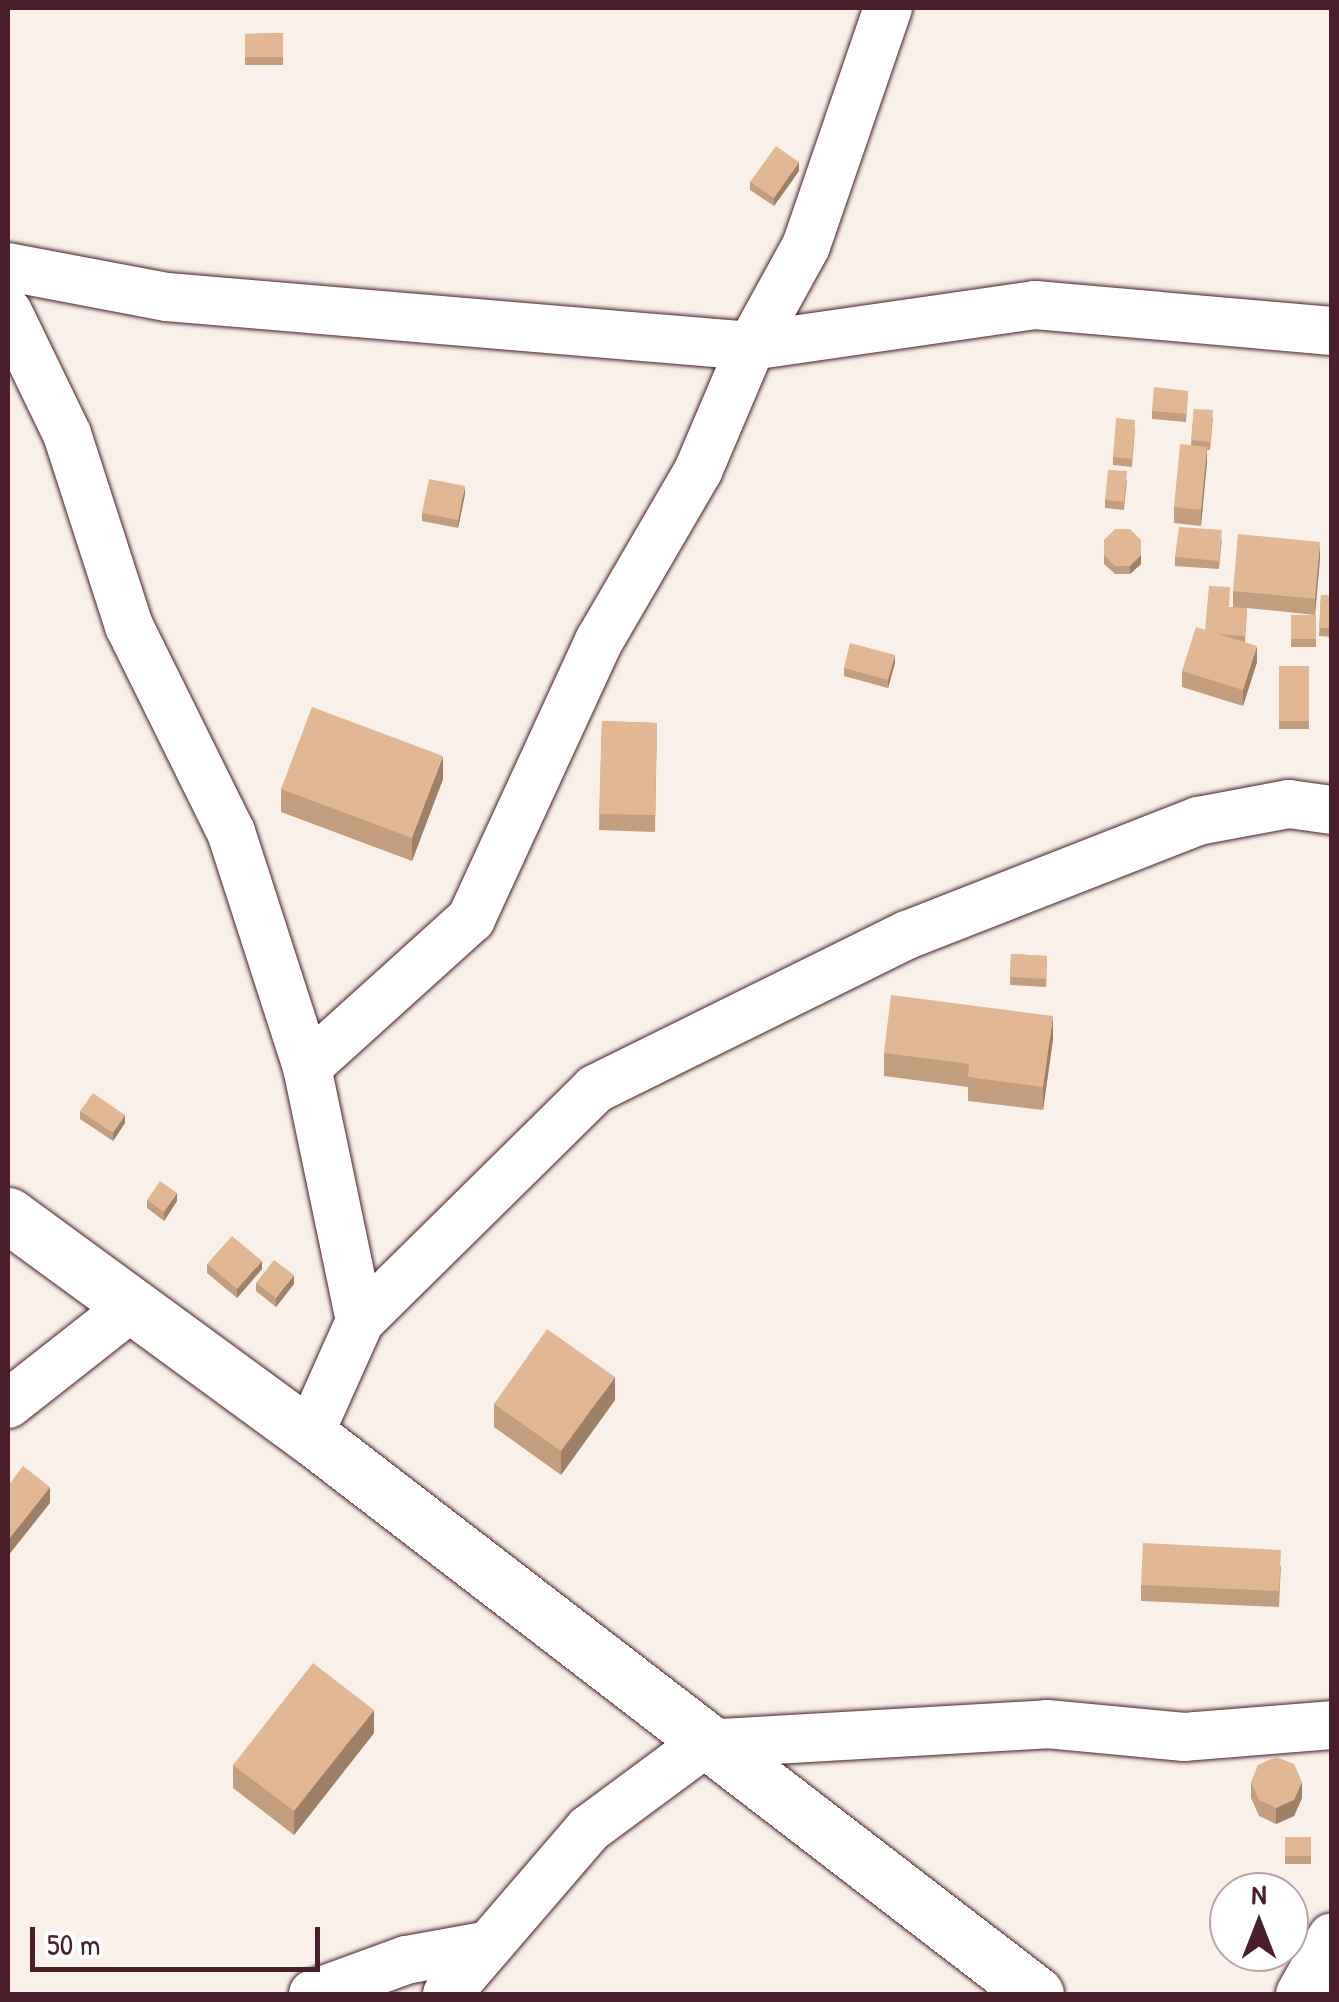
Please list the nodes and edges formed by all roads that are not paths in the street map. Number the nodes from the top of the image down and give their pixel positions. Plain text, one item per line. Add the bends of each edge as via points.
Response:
1 (888, 8) edge
2 (8, 267) edge
3 (8, 312) edge
4 (1332, 330) edge
5 (751, 346) junction
6 (1332, 810) edge
7 (307, 1068) junction
8 (8, 1215) edge
9 (130, 1308) junction
10 (360, 1321) junction
11 (8, 1404) edge
12 (309, 1436) junction
13 (1332, 1725) edge
14 (704, 1744) junction
15 (1332, 1937) edge
16 (489, 1945) junction
17 (313, 1994) edge
18 (447, 1994) edge
19 (1036, 1994) edge
20 (1300, 1994) edge

1 - 5 street via 806,246
2 - 5 street via 167,297
3 - 7 street via 67,434 129,626 231,832
4 - 5 street via 1035,304
5 - 7 street via 698,471 599,641 471,919
6 - 10 street via 1289,804 1198,821 907,935 595,1088
7 - 10 street
8 - 9 main road
9 - 11 street
9 - 12 main road
10 - 12 street
12 - 14 main road
13 - 14 street via 1184,1737 1029,1724
14 - 16 street via 589,1829
14 - 19 main road
15 - 20 street
16 - 17 street via 406,1960
16 - 18 street

